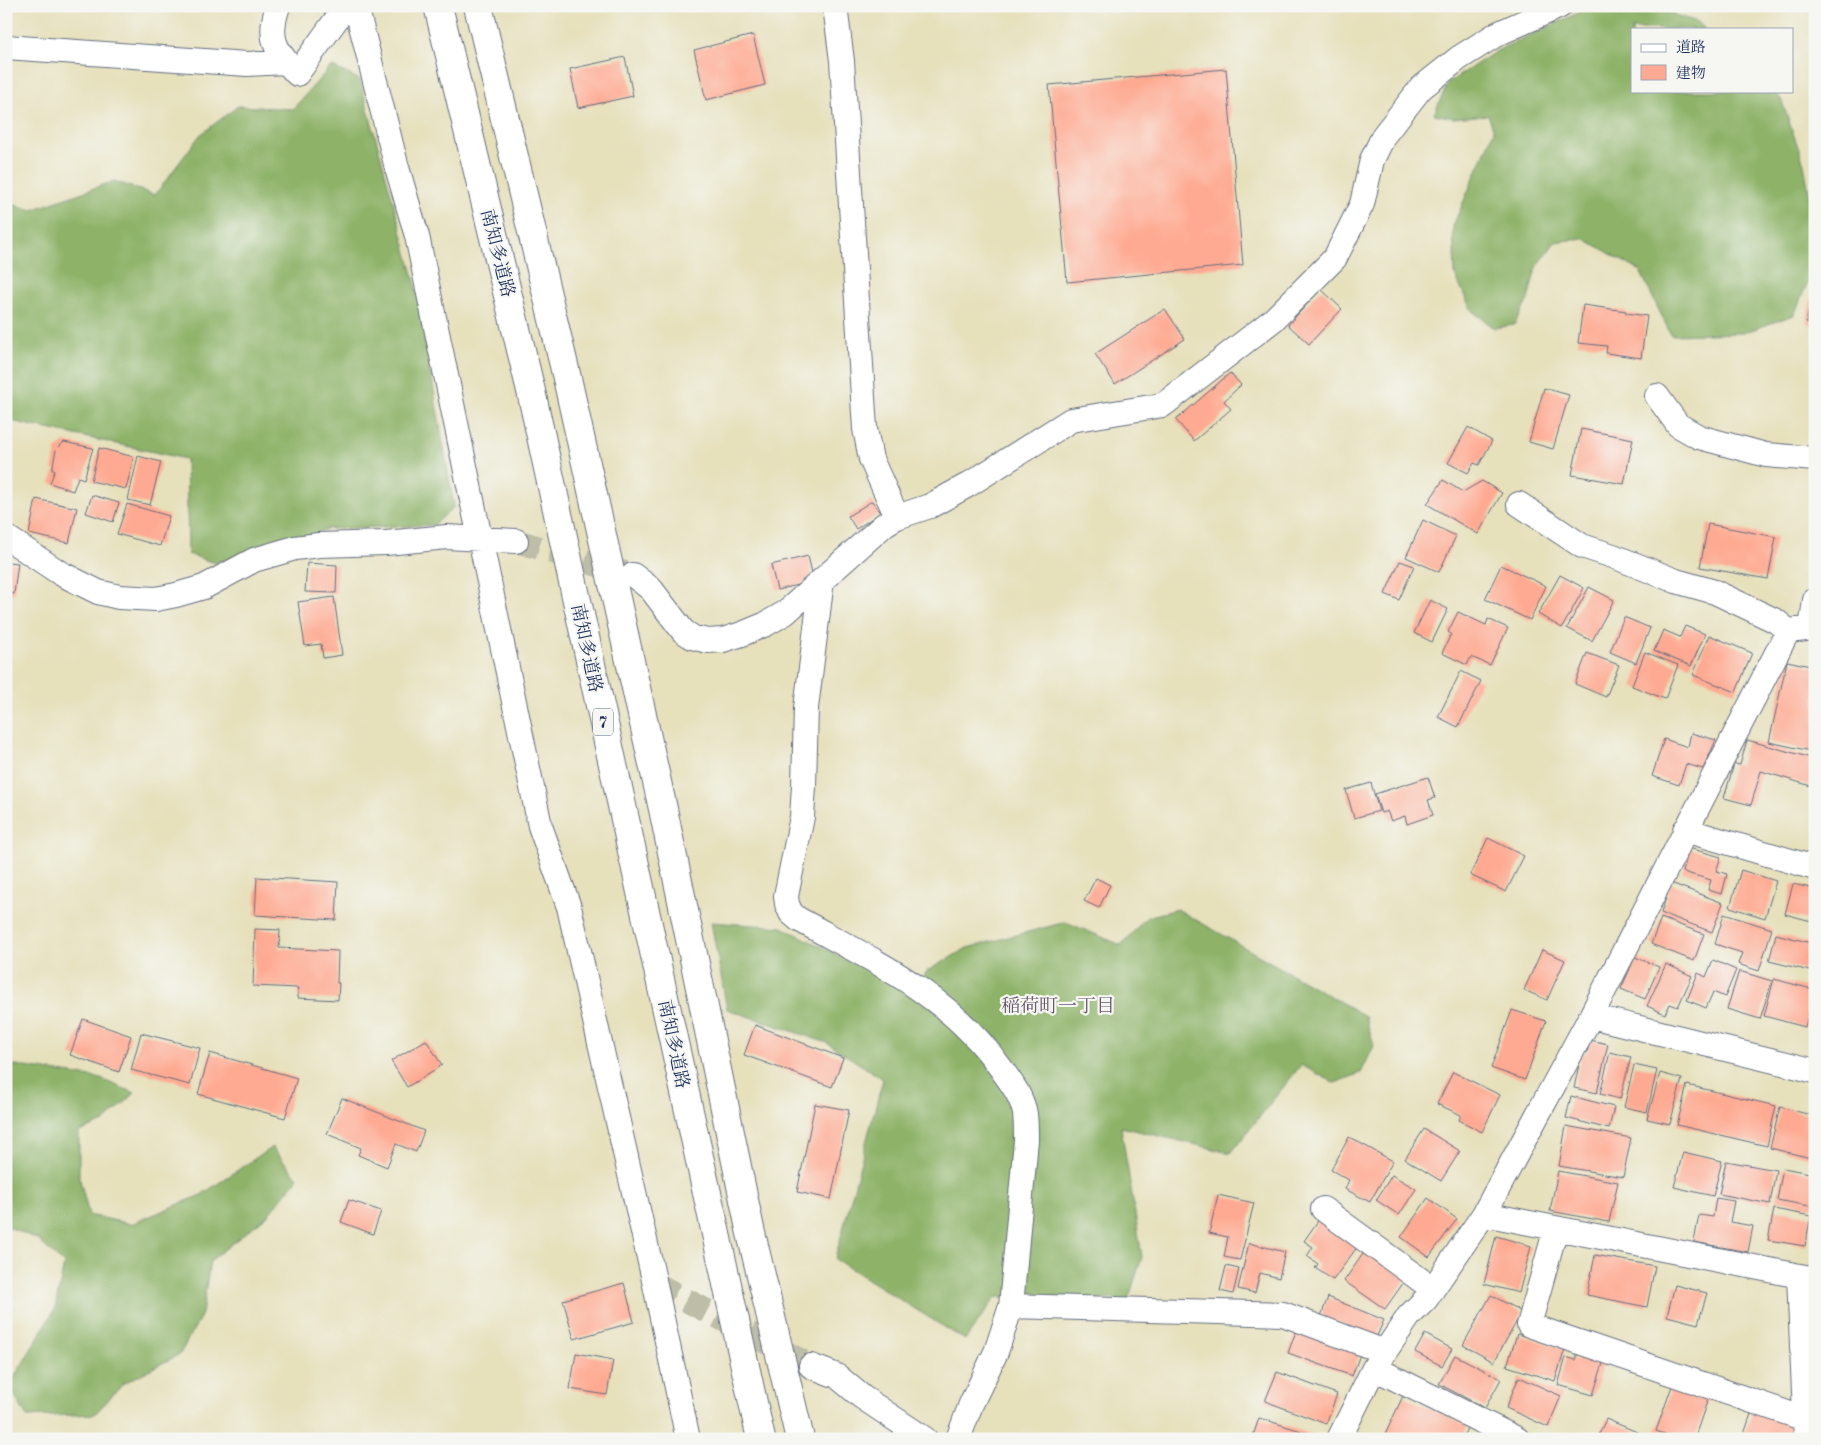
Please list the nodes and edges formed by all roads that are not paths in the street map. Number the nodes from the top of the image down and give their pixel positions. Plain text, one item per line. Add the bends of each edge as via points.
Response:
1 (278, 6) edge
2 (346, 6) edge
3 (356, 6) edge
4 (438, 6) edge
5 (478, 6) edge
6 (834, 6) edge
7 (1560, 6) edge
8 (6, 47) edge
9 (286, 62) junction
10 (1657, 396) dead end
11 (1815, 459) edge
12 (1519, 504) dead end
13 (897, 517) junction
14 (6, 538) edge
15 (481, 539) junction
16 (516, 541) tunnel mouth
17 (633, 575) tunnel mouth
18 (822, 580) junction
19 (1815, 600) edge
20 (1813, 628) edge
21 (1788, 631) junction
22 (1685, 830) junction
23 (1815, 868) edge
24 (1591, 1016) junction
25 (1815, 1071) edge
26 (1323, 1209) dead end
27 (1484, 1214) junction
28 (1556, 1228) junction
29 (1807, 1278) edge
30 (1433, 1289) junction
31 (1011, 1306) junction
32 (1380, 1360) junction
33 (811, 1366) tunnel mouth
34 (1805, 1429) edge
35 (688, 1439) edge
36 (762, 1439) edge
37 (800, 1439) edge
38 (924, 1439) edge
39 (958, 1439) edge
40 (1339, 1439) edge
41 (1517, 1439) edge

1 - 9 street via 273,22 274,41
2 - 9 street via 298,74
3 - 15 street via 417,236
4 - 36 highway, 南知多道路 / 7 via 531,391
5 - 37 highway, 南知多道路 via 567,378 665,819 750,1229
6 - 13 street via 842,61 866,428 871,459
7 - 13 street via 1497,34 1420,88 1384,134 1372,160 1362,204 1335,258 1273,320 1164,405 1071,420 968,485 930,506
8 - 9 street via 246,64
10 - 11 street via 1678,425 1699,437 1766,455
12 - 21 street via 1582,546 1715,592 1776,621
13 - 18 street via 869,537
14 - 15 street via 60,573 98,592 156,599 204,587 254,560 295,548 448,537
15 - 16 street
15 - 35 street via 540,826 569,907
17 - 18 street via 651,588 683,631 707,641 723,640 766,624 786,613
18 - 31 street via 806,708 802,816 787,904 798,919 932,996 984,1044 1015,1088 1025,1113 1026,1140
19 - 20 street
20 - 21 street
21 - 22 street
22 - 23 street
22 - 24 street
24 - 25 street
24 - 27 street
26 - 30 street
27 - 28 street
27 - 30 street
28 - 29 street
28 - 34 street via 1529,1325
29 - 34 street
30 - 32 street via 1409,1316
31 - 32 street via 1283,1314
31 - 39 street via 996,1352
32 - 40 street
32 - 41 street
33 - 38 street via 837,1376

